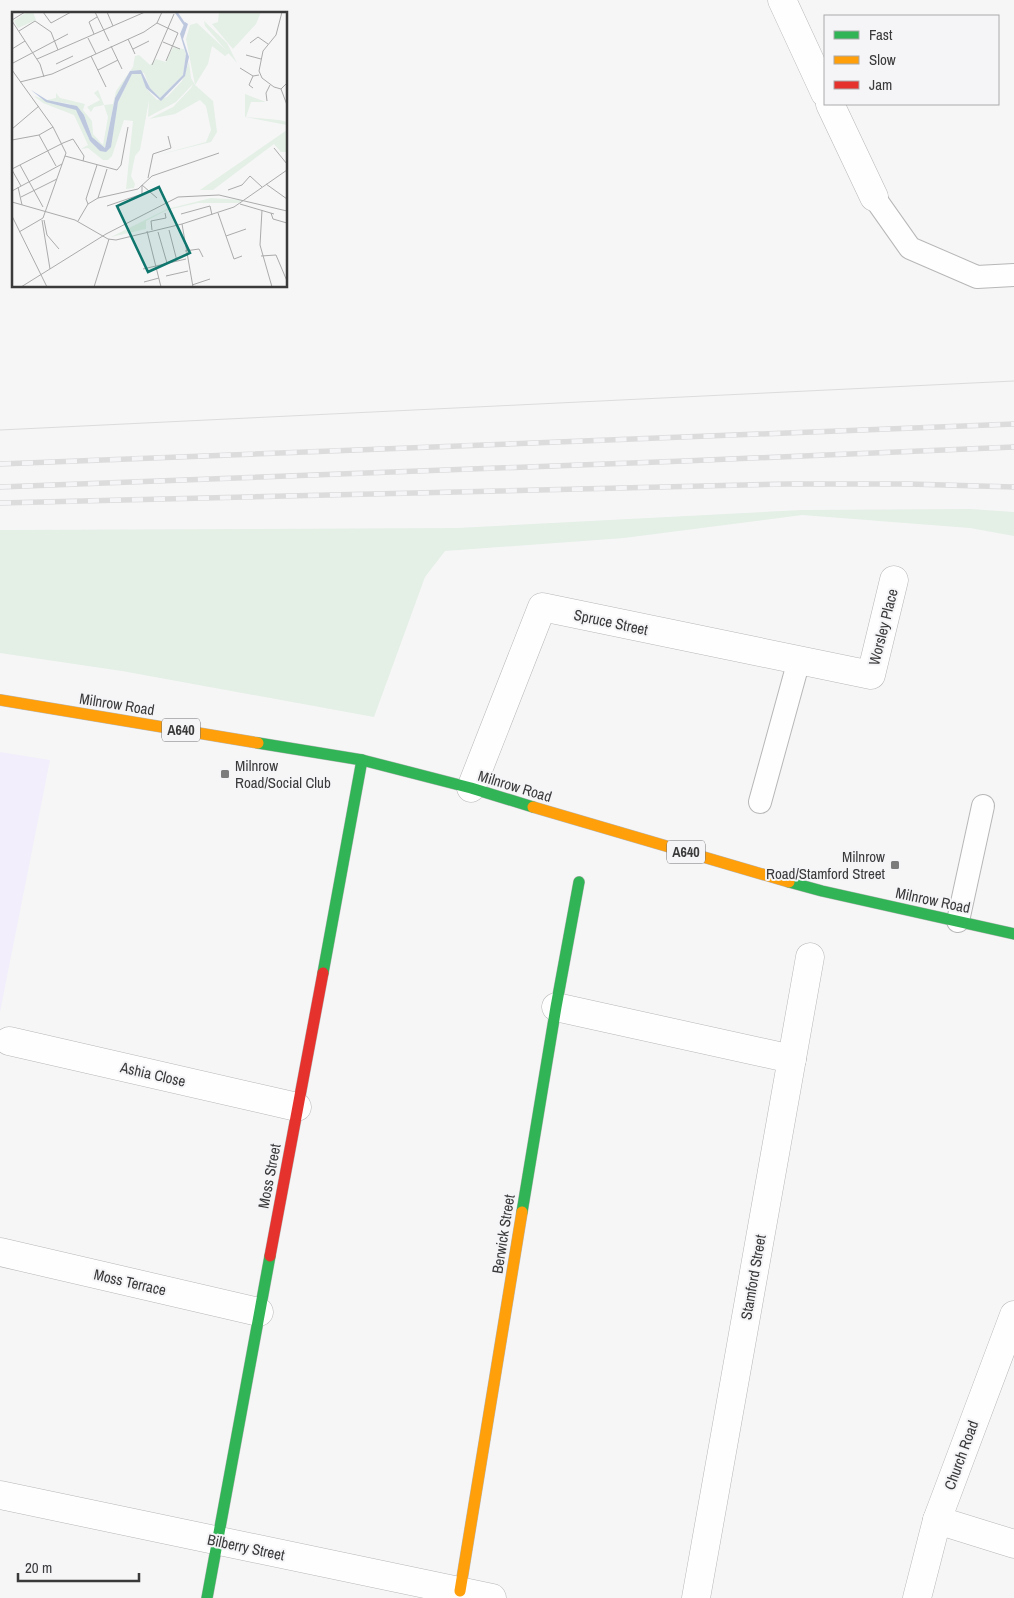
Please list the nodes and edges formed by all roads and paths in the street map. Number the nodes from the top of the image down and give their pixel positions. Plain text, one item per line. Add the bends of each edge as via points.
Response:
1 (782, 0) edge
2 (824, 91) edge
3 (830, 105) edge
4 (874, 197) joint
5 (1014, 275) edge
6 (894, 580) dead end
7 (799, 660) junction
8 (871, 675) joint
9 (0, 700) edge
10 (362, 760) junction
11 (471, 788) junction
12 (760, 802) dead end
13 (983, 806) dead end
14 (579, 882) dead end
15 (958, 921) junction
16 (1014, 934) edge
17 (810, 956) dead end
18 (556, 1007) junction
19 (9, 1041) dead end
20 (792, 1060) junction
21 (297, 1107) junction
22 (0, 1252) edge
23 (259, 1312) junction
24 (1014, 1315) edge
25 (0, 1495) edge
26 (937, 1520) junction
27 (218, 1541) junction
28 (1014, 1544) edge
29 (460, 1591) junction
30 (207, 1598) edge
31 (492, 1598) edge
32 (696, 1598) edge
33 (917, 1598) edge

1 - 2 street
3 - 4 street
4 - 5 lane via 910,248 977,277
6 - 8 street, Worsley Place
7 - 8 street, Spruce Street
7 - 11 street, Spruce Street via 542,607
7 - 12 lane
9 - 10 street, Milnrow Road / A640
10 - 11 street, Milnrow Road / A640
10 - 21 street, Moss Street
11 - 15 street, Milnrow Road / A640 via 822,891
13 - 15 lane
14 - 18 street, Berwick Street
15 - 16 street, Milnrow Road / A640
17 - 20 street, Stamford Street
18 - 20 street
18 - 29 street, Berwick Street
19 - 21 street, Ashia Close
20 - 32 street, Stamford Street
21 - 23 street, Moss Street
22 - 23 street, Moss Terrace
23 - 27 street, Moss Street
24 - 26 street, Church Road
25 - 27 street, Bilberry Street
26 - 28 street
26 - 33 street, Church Road
27 - 29 street, Bilberry Street
27 - 30 street, Moss Street
29 - 31 street, Bilberry Street

